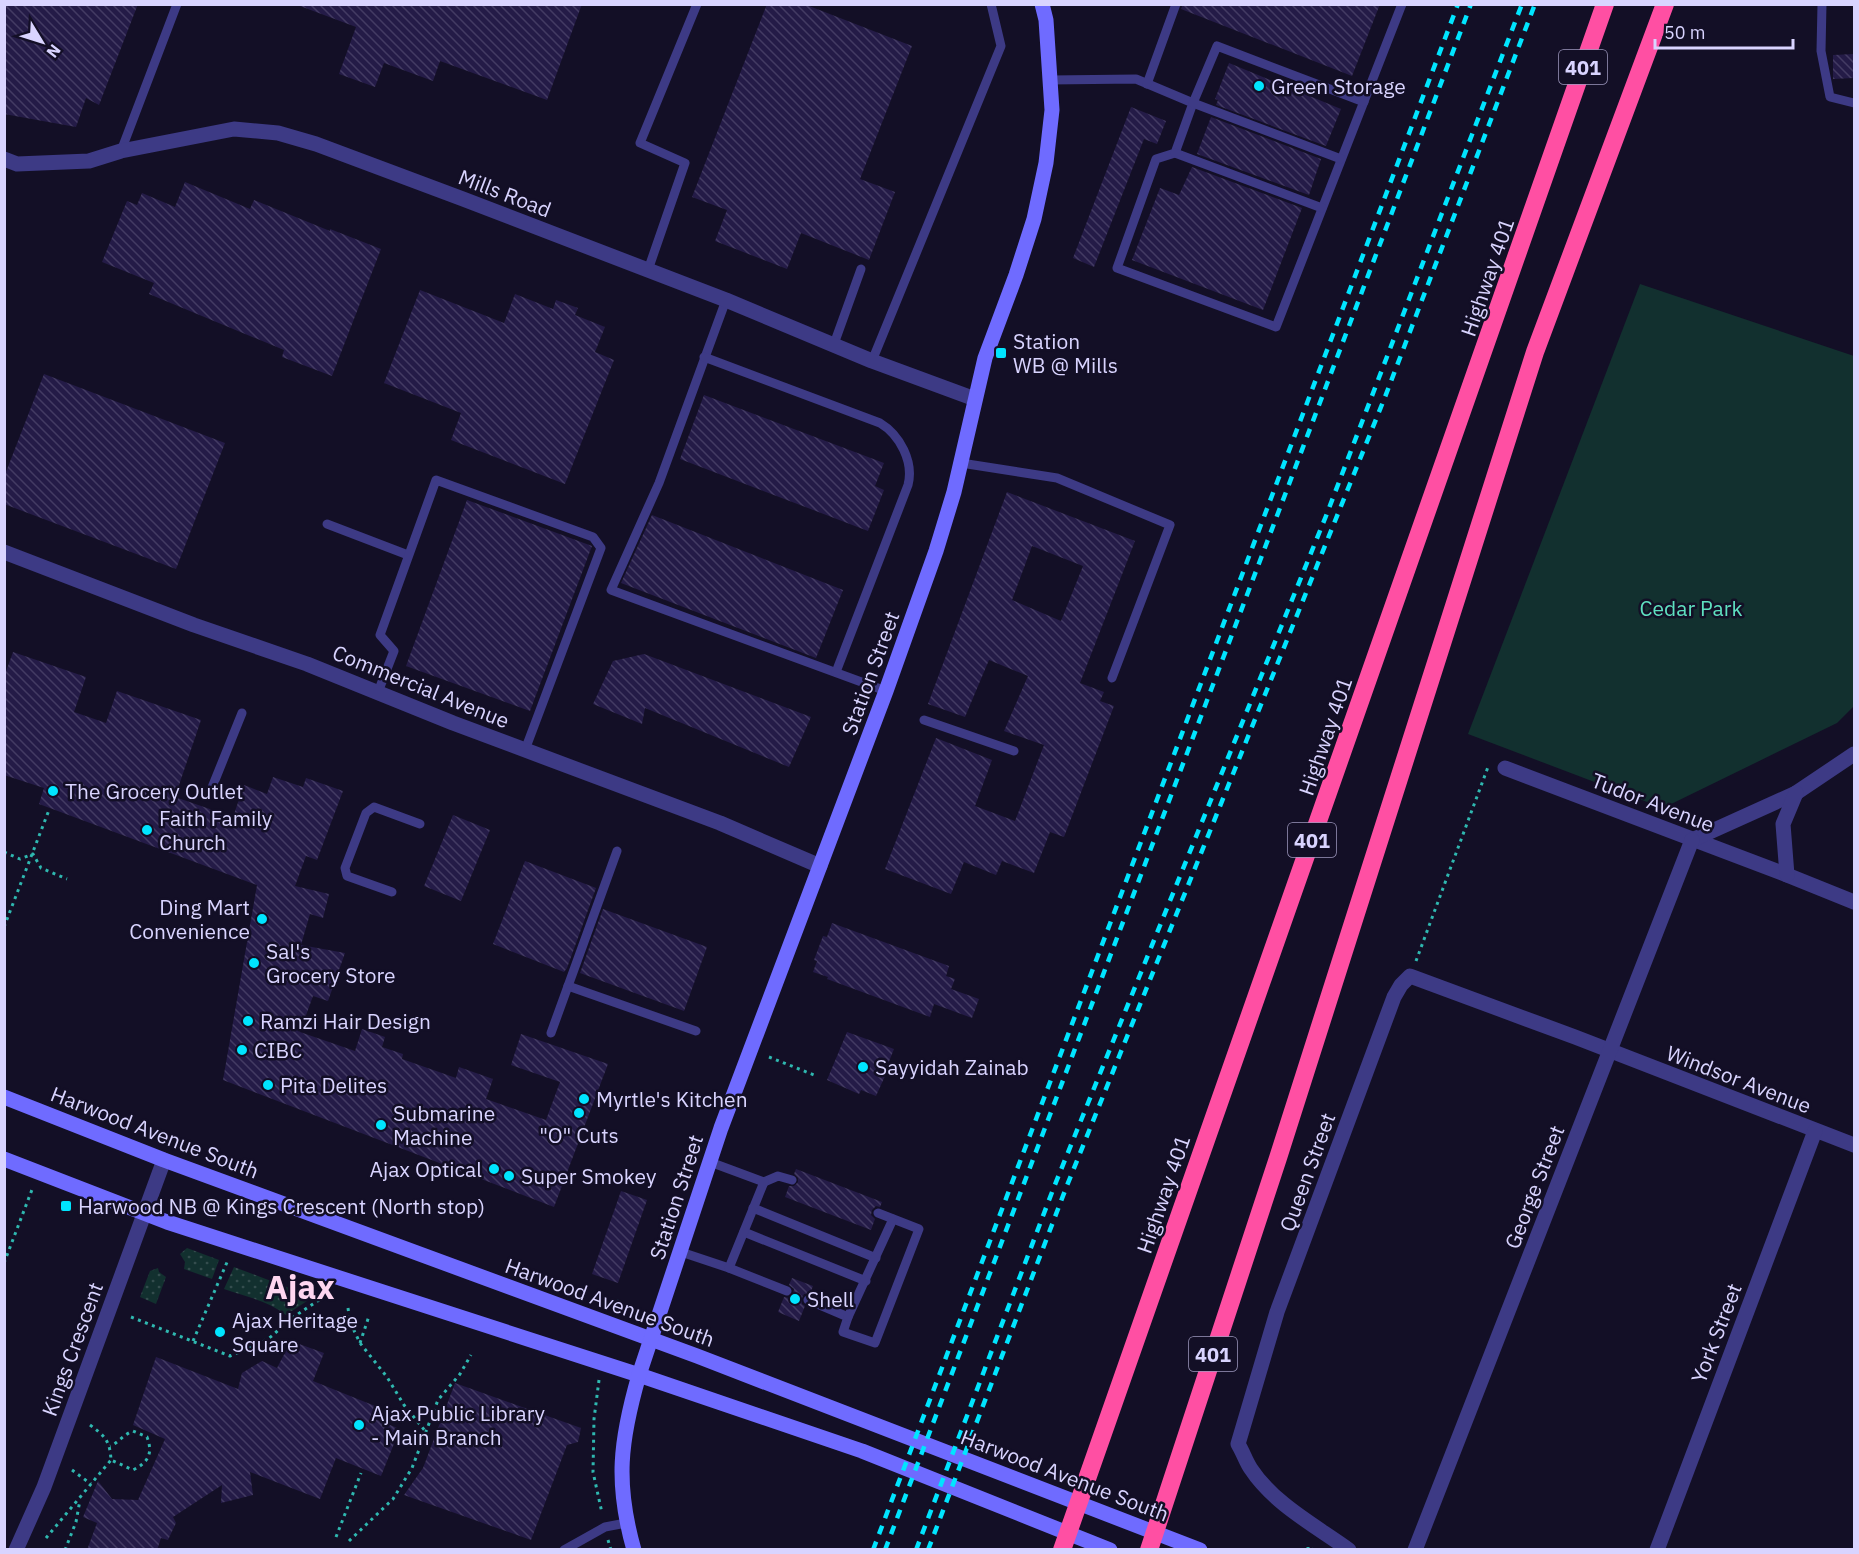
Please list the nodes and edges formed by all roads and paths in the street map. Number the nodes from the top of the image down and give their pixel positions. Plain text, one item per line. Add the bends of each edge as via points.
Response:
1 (177, 4) edge
2 (697, 4) edge
3 (991, 4) edge
4 (1042, 4) edge
5 (1176, 4) edge
6 (1402, 4) edge
7 (1605, 4) edge
8 (1665, 4) edge
9 (1822, 4) edge
10 (1050, 80) junction
11 (1147, 84) junction
12 (1193, 102) junction
13 (1364, 102) junction
14 (1854, 103) edge
15 (121, 151) junction
16 (1175, 153) junction
17 (4, 159) edge
18 (1341, 159) junction
19 (1322, 208) junction
20 (861, 269) dead end
21 (648, 270) junction
22 (726, 300) junction
23 (834, 344) junction
24 (704, 357) junction
25 (872, 361) junction
26 (975, 399) junction
27 (961, 463) junction
28 (327, 524) dead end
29 (4, 552) edge
30 (408, 555) junction
31 (836, 672) junction
32 (1112, 678) dead end
33 (886, 691) junction
34 (378, 692) junction
35 (242, 713) dead end
36 (924, 720) dead end
37 (525, 750) junction
38 (1014, 751) dead end
39 (1854, 754) edge
40 (1505, 768) joint
41 (211, 790) dead end
42 (1796, 793) junction
43 (49, 810) dead end
44 (420, 824) dead end
45 (1692, 840) junction
46 (617, 851) dead end
47 (4, 852) edge
48 (33, 854) junction
49 (820, 866) junction
50 (1787, 875) junction
51 (67, 879) dead end
52 (392, 892) dead end
53 (1854, 902) edge
54 (4, 927) edge
55 (1410, 976) junction
56 (568, 986) junction
57 (696, 1031) dead end
58 (551, 1033) dead end
59 (1610, 1051) junction
60 (769, 1057) dead end
61 (814, 1075) dead end
62 (4, 1097) edge
63 (1815, 1131) junction
64 (1854, 1145) edge
65 (4, 1159) edge
66 (164, 1160) junction
67 (710, 1162) junction
68 (792, 1180) dead end
69 (764, 1182) junction
70 (33, 1187) dead end
71 (753, 1208) junction
72 (144, 1213) junction
73 (878, 1213) dead end
74 (892, 1219) junction
75 (744, 1232) junction
76 (681, 1252) junction
77 (876, 1258) junction
78 (228, 1260) dead end
79 (4, 1263) edge
80 (729, 1268) junction
81 (866, 1281) junction
82 (787, 1291) dead end
83 (321, 1298) dead end
84 (808, 1300) dead end
85 (348, 1308) dead end
86 (369, 1316) dead end
87 (131, 1317) dead end
88 (848, 1317) junction
89 (650, 1339) junction
90 (193, 1341) junction
91 (360, 1343) junction
92 (471, 1355) dead end
93 (601, 1363) junction
94 (639, 1375) junction
95 (90, 1425) dead end
96 (426, 1432) junction
97 (110, 1446) junction
98 (111, 1460) junction
99 (72, 1470) dead end
100 (361, 1473) dead end
101 (91, 1484) junction
102 (80, 1497) junction
103 (626, 1523) junction
104 (605, 1527) junction
105 (4, 1533) edge
106 (336, 1537) dead end
107 (46, 1538) dead end
108 (349, 1541) dead end
109 (17, 1544) edge
110 (65, 1550) edge
111 (564, 1550) edge
112 (610, 1550) edge
113 (634, 1550) edge
114 (1062, 1550) edge
115 (1110, 1550) edge
116 (1149, 1550) edge
117 (1200, 1550) edge
118 (1308, 1550) edge
119 (1314, 1550) edge
120 (1349, 1550) edge
121 (1416, 1550) edge
122 (1657, 1550) edge

1 - 15 lane
2 - 21 lane via 640,143 685,163
3 - 25 lane via 1001,46
4 - 10 main road, Station Street
5 - 11 lane
6 - 13 lane
7 - 114 highway, Highway 401 / 401
8 - 116 highway, 401 via 1535,352
9 - 14 lane via 1821,51 1830,97
10 - 11 lane via 1136,79
10 - 26 main road, Station Street via 1052,110 1046,163 1034,219 985,358
11 - 12 lane
12 - 13 lane via 1217,46
12 - 16 lane
12 - 18 lane
13 - 18 lane
15 - 17 street, Mills Road via 89,161 16,164
15 - 21 street, Mills Road via 234,129 278,133
16 - 19 lane
16 - 19 lane via 1156,159 1117,268 1276,327
18 - 19 lane
20 - 23 lane
21 - 22 street, Mills Road
22 - 23 street, Mills Road
22 - 24 lane
23 - 25 street, Mills Road
24 - 31 lane via 880,423 892,431 902,446 909,481
24 - 31 lane via 659,483 611,590
25 - 26 street, Mills Road
26 - 27 main road, Station Street
27 - 32 lane via 1057,478 1170,525
27 - 33 main road, Station Street via 936,551
28 - 30 lane
29 - 34 street, Commercial Avenue
30 - 34 lane via 380,635 394,651
30 - 37 lane via 436,480 593,537 601,548
31 - 33 lane
33 - 49 main road, Station Street
34 - 37 street, Commercial Avenue
35 - 41 lane
36 - 38 lane
37 - 49 street, Commercial Avenue via 720,823
39 - 42 street
40 - 45 street, Tudor Avenue
40 - 55 path via 1490,763
42 - 45 street
42 - 50 street via 1783,824
43 - 48 path
44 - 52 lane via 374,807 366,813 345,868 347,876
45 - 50 street, Tudor Avenue
45 - 59 street, George Street
46 - 56 lane
47 - 48 path via 20,859
48 - 51 path via 41,868
48 - 54 path
49 - 67 main road, Station Street
50 - 53 street, Tudor Avenue
55 - 59 street
55 - 120 street, Queen Street via 1394,998 1277,1312 1238,1444 1252,1470 1269,1489
56 - 57 lane
56 - 58 lane
59 - 63 street, Windsor Avenue
59 - 121 street, George Street
60 - 61 path
62 - 66 main road, Harwood Avenue South
63 - 64 street, Windsor Avenue
63 - 122 street, York Street
65 - 72 main road
66 - 72 street, Kings Crescent
66 - 89 main road, Harwood Avenue South
67 - 69 lane
67 - 76 main road, Station Street
68 - 69 lane via 778,1176
69 - 71 lane
70 - 79 path
71 - 75 lane
71 - 77 lane
72 - 93 main road
72 - 109 street, Kings Crescent via 44,1486
73 - 74 lane
74 - 77 lane
74 - 88 lane via 919,1229 875,1343 843,1332
75 - 80 lane
75 - 81 lane
76 - 80 lane
76 - 89 main road, Station Street
77 - 81 lane
78 - 90 path
80 - 82 lane
81 - 88 lane
83 - 90 path via 282,1324 265,1341 230,1356
84 - 88 lane
85 - 91 path
86 - 91 path
87 - 90 path
89 - 94 main road, Station Street
89 - 117 main road, Harwood Avenue South
91 - 96 path
92 - 96 path via 438,1400
93 - 94 main road
93 - 104 path via 593,1472
94 - 103 main road, Station Street via 621,1457
94 - 115 main road via 862,1452
95 - 97 path
96 - 108 path via 393,1499
97 - 98 path
97 - 98 path via 133,1431 147,1437 151,1449 142,1466 134,1470
98 - 101 path
99 - 101 path
100 - 106 path
101 - 102 path
102 - 107 path
102 - 110 path
103 - 104 lane
103 - 113 main road, Station Street
104 - 111 lane
104 - 112 path
105 - 109 street
118 - 119 path

